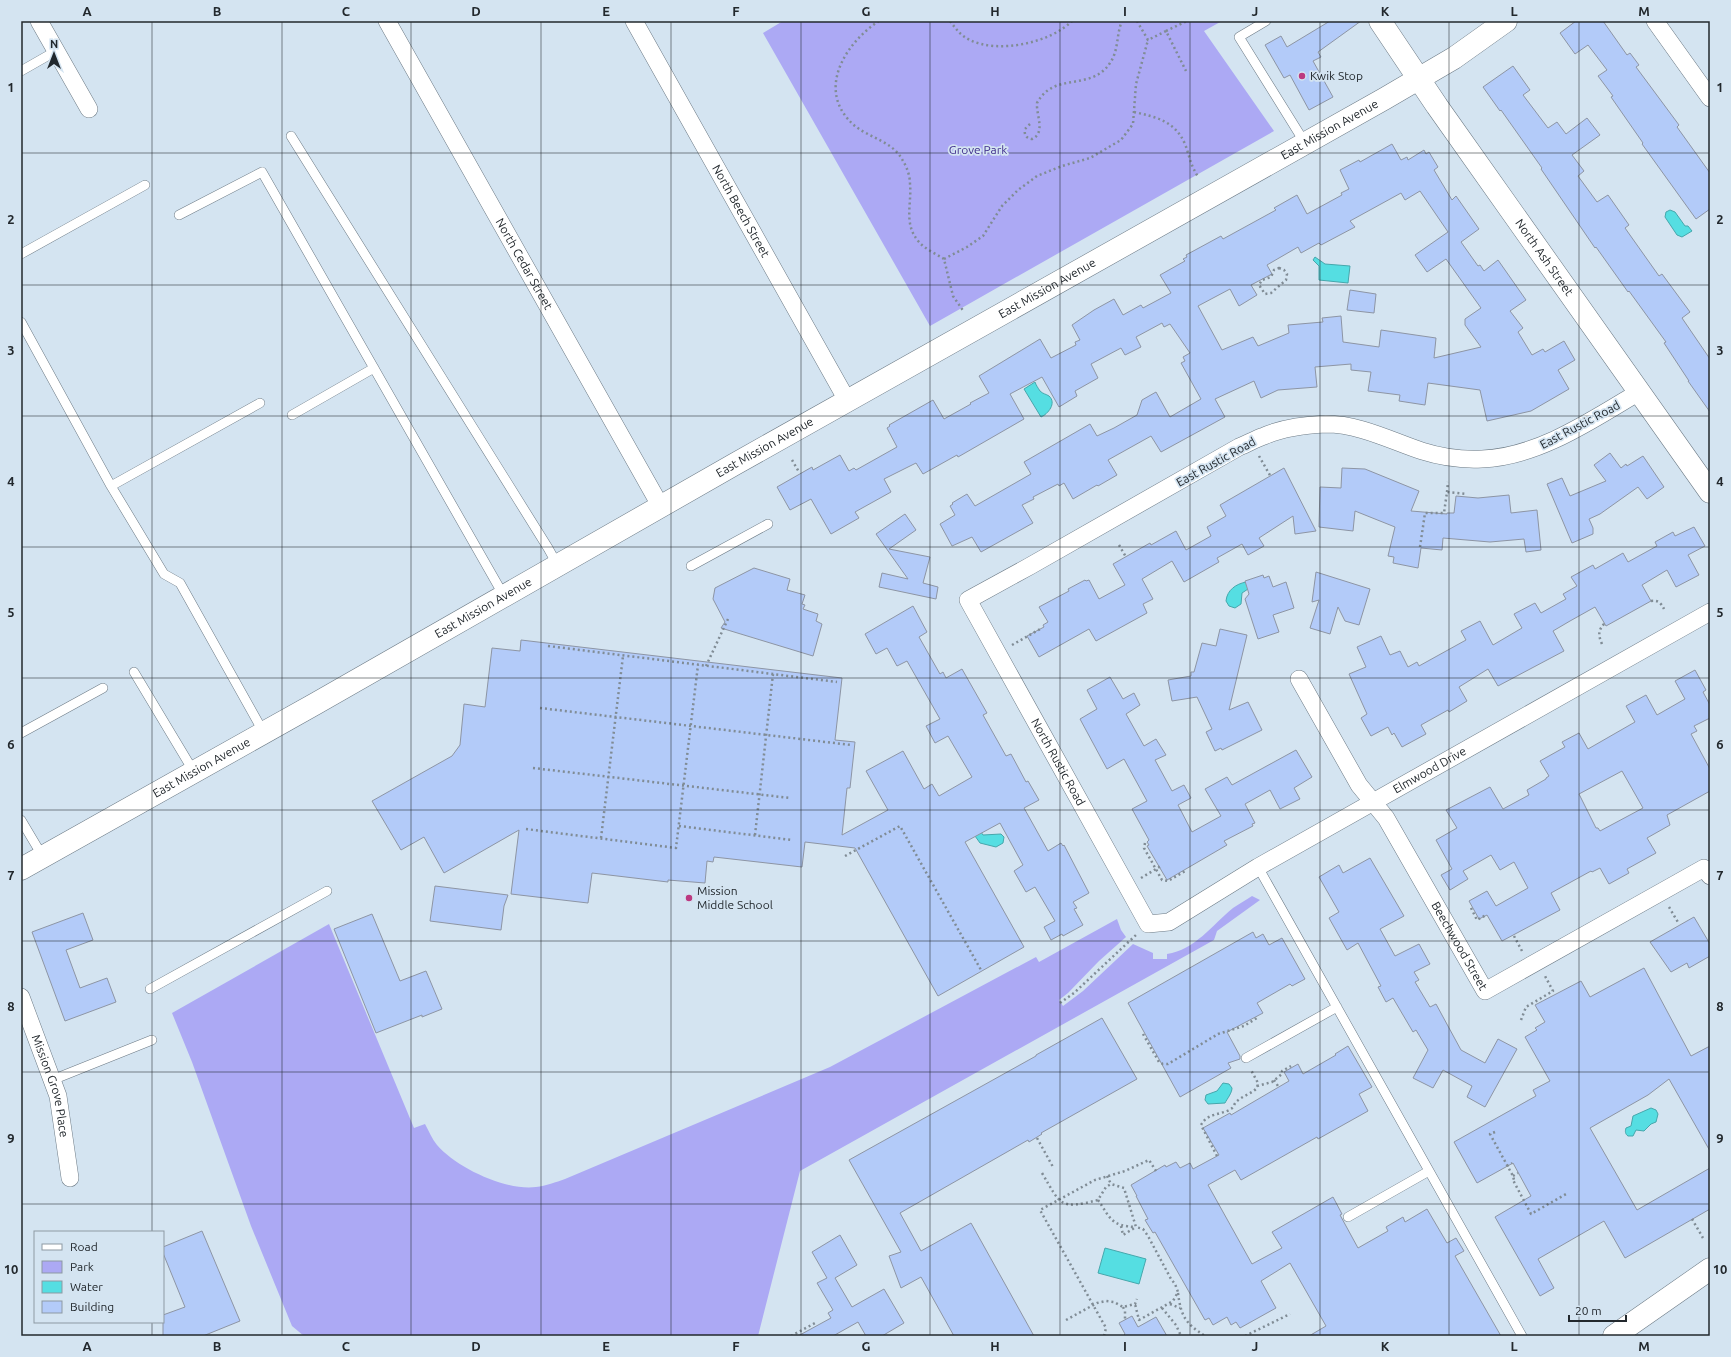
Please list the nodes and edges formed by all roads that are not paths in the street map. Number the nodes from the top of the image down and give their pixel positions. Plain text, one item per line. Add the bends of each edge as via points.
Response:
1 (39, 21) edge
2 (387, 21) edge
3 (634, 21) edge
4 (1266, 21) edge
5 (1380, 21) edge
6 (1506, 21) edge
7 (1656, 21) edge
8 (56, 51) junction
9 (21, 71) edge
10 (1420, 78) junction
11 (1710, 98) edge
12 (89, 109) dead end
13 (291, 136) dead end
14 (1306, 144) junction
15 (145, 185) dead end
16 (179, 215) dead end
17 (21, 254) edge
18 (21, 322) edge
19 (374, 368) junction
20 (1639, 392) junction
21 (848, 402) junction
22 (260, 403) dead end
23 (292, 415) dead end
24 (111, 486) junction
25 (1710, 492) edge
26 (661, 507) junction
27 (768, 524) dead end
28 (558, 566) junction
29 (691, 566) dead end
30 (504, 596) junction
31 (968, 600) joint
32 (1710, 612) edge
33 (134, 672) dead end
34 (1299, 679) dead end
35 (103, 688) dead end
36 (21, 733) edge
37 (264, 733) junction
38 (194, 772) junction
39 (1373, 802) junction
40 (21, 820) edge
41 (43, 857) junction
42 (1258, 867) junction
43 (21, 869) edge
44 (1710, 876) edge
45 (327, 891) dead end
46 (1148, 924) joint
47 (150, 989) dead end
48 (21, 997) edge
49 (1337, 1007) junction
50 (152, 1040) dead end
51 (1246, 1062) road end
52 (52, 1080) junction
53 (1429, 1171) junction
54 (70, 1178) dead end
55 (1348, 1218) dead end
56 (1710, 1269) edge
57 (1522, 1336) edge
58 (1614, 1336) edge

1 - 8 street
2 - 26 street, North Cedar Street
3 - 21 street, North Beech Street
4 - 14 lane via 1239,37
5 - 10 main road, North Ash Street
6 - 10 main road, East Mission Avenue via 1454,58
7 - 11 street
8 - 9 lane
8 - 12 street
10 - 14 main road, East Mission Avenue
10 - 20 main road, North Ash Street via 1437,106
13 - 28 lane
14 - 21 main road, East Mission Avenue
15 - 17 lane
16 - 19 lane via 262,172
18 - 24 lane
19 - 23 lane
19 - 30 lane
20 - 25 main road, North Ash Street
20 - 31 street, East Rustic Road via 1600,416 1541,446 1511,456 1482,459 1452,458 1355,428 1327,424 1292,428 1264,436
21 - 26 main road, East Mission Avenue
22 - 24 lane
24 - 37 lane via 164,574 180,584
26 - 28 main road, East Mission Avenue
27 - 29 lane
28 - 30 main road, East Mission Avenue
30 - 37 main road, East Mission Avenue
31 - 46 street, North Rustic Road
32 - 39 street, Elmwood Drive
33 - 38 lane
34 - 39 street, Beechwood Street via 1359,785
35 - 36 lane
37 - 38 main road, East Mission Avenue
38 - 41 main road, East Mission Avenue
39 - 42 street, Elmwood Drive
39 - 44 street, Beechwood Street via 1386,818 1485,991 1704,868
40 - 41 lane
41 - 43 main road, East Mission Avenue
42 - 46 street, Elmwood Drive via 1170,922
42 - 49 lane
45 - 47 lane
48 - 52 street, Mission Grove Place
49 - 51 lane
49 - 53 lane
50 - 52 lane
52 - 54 street, Mission Grove Place via 58,1096
53 - 55 lane
53 - 57 lane
56 - 58 main road

